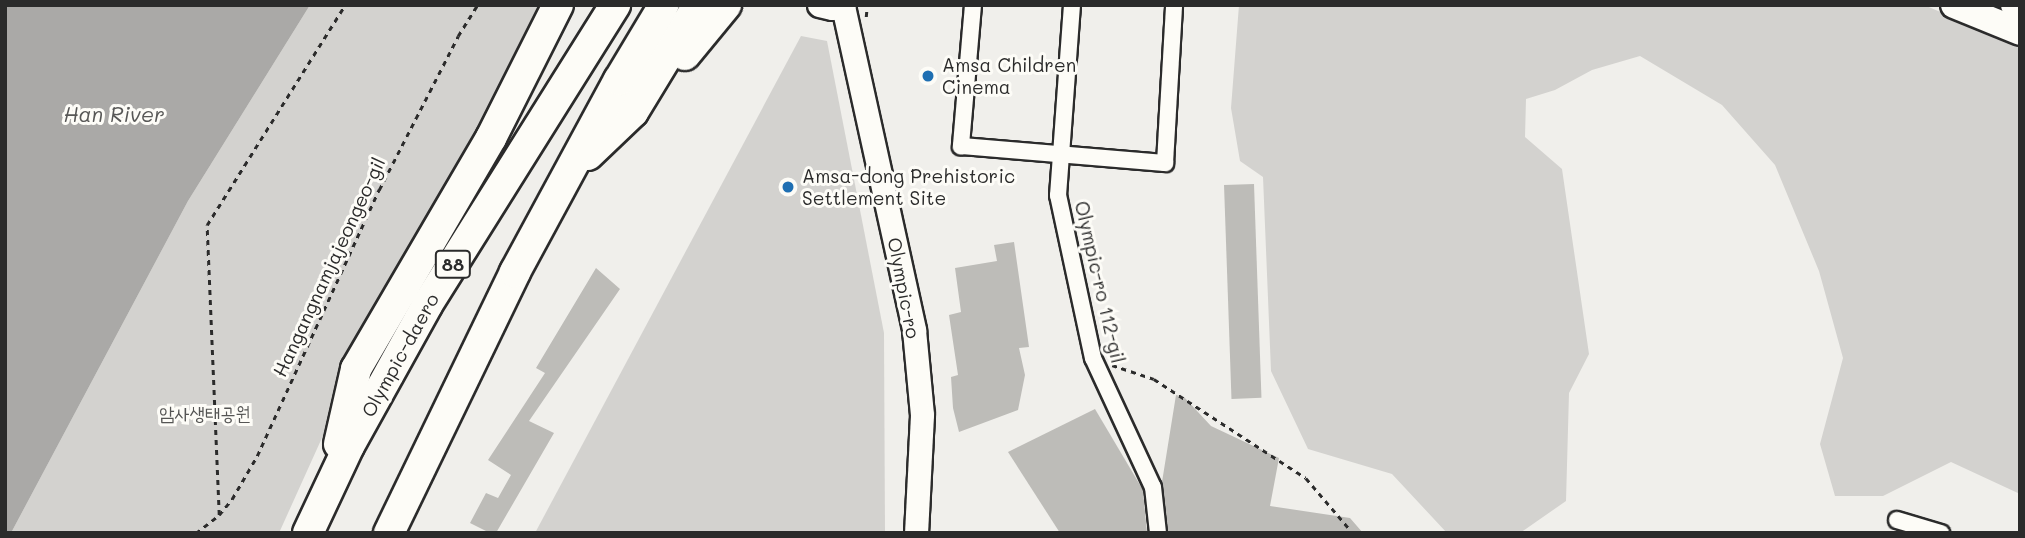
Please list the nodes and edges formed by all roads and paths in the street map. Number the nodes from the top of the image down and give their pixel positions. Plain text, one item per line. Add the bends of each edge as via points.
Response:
1 (345, 5) edge
2 (477, 5) edge
3 (558, 5) edge
4 (577, 5) edge
5 (615, 5) edge
6 (664, 5) edge
7 (698, 5) edge
8 (726, 5) edge
9 (819, 5) edge
10 (973, 5) edge
11 (1072, 5) edge
12 (1174, 5) edge
13 (1954, 5) edge
14 (2014, 5) edge
15 (843, 6) edge
16 (2020, 8) edge
17 (2020, 32) edge
18 (633, 112) junction
19 (491, 138) junction
20 (1061, 154) junction
21 (568, 174) junction
22 (1093, 358) junction
23 (330, 488) junction
24 (219, 515) junction
25 (1898, 520) dead end
26 (1935, 532) edge
27 (196, 533) edge
28 (308, 533) edge
29 (389, 533) edge
30 (916, 533) edge
31 (1158, 533) edge
32 (1353, 533) edge

1 - 24 path via 207,225
2 - 24 path, Hangangnamjajeongeo-gil via 379,190 257,456
3 - 19 highway
4 - 19 highway
5 - 23 highway, Olympic-daero / 88 via 427,304
6 - 21 highway
7 - 18 highway
8 - 18 highway
9 - 15 main road
10 - 20 street via 961,146
11 - 20 street, Olympic-ro 112-gil
12 - 20 street via 1165,163
13 - 17 main road
14 - 16 main road
15 - 30 main road, Olympic-ro via 914,330 922,415
18 - 21 highway
19 - 23 highway via 356,369
20 - 22 street, Olympic-ro 112-gil via 1058,195
21 - 29 highway via 515,272
22 - 31 street, Olympic-ro 112-gil via 1153,486
22 - 32 path via 1154,379 1306,478
23 - 28 highway, Olympic-daero / 88
24 - 27 path, Hangangnamjajeongeo-gil
25 - 26 street

